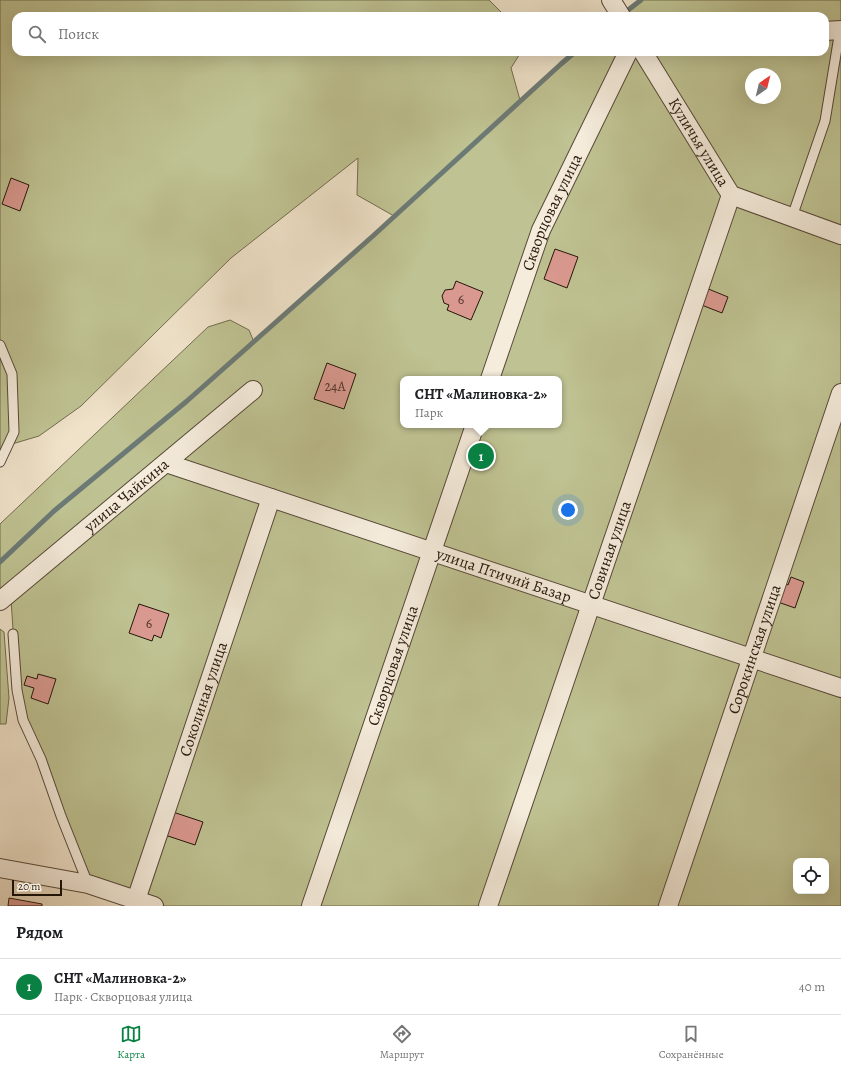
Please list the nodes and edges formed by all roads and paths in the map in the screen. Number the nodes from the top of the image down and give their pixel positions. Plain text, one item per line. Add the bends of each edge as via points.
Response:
1 (611, 0) edge
2 (618, 12) edge
3 (835, 30) edge
4 (626, 56) edge
5 (645, 56) edge
6 (731, 195) junction
7 (792, 217) junction
8 (841, 235) edge
9 (0, 345) edge
10 (491, 376) edge
11 (253, 390) dead end
12 (841, 393) edge
13 (474, 428) edge
14 (0, 462) edge
15 (166, 462) junction
16 (271, 498) junction
17 (432, 552) junction
18 (0, 601) edge
19 (591, 604) junction
20 (13, 634) dead end
21 (751, 658) junction
22 (841, 688) edge
23 (0, 868) edge
24 (88, 884) junction
25 (136, 900) junction
26 (154, 906) edge
27 (311, 906) edge
28 (488, 906) edge
29 (668, 906) edge

1 - 2 street
3 - 7 lane via 826,121
4 - 10 street, Скворцовая улица via 541,230
5 - 6 street, Куличья улица
6 - 7 street, Куличья улица
6 - 19 street, Совиная улица
7 - 8 street, Куличья улица
9 - 14 lane via 12,374 14,432
11 - 15 street, улица Чайкина
12 - 21 street, Сорокинская улица
13 - 17 street, Скворцовая улица
15 - 16 street, улица Птичий Базар
15 - 18 street, улица Чайкина
16 - 17 street, улица Птичий Базар
16 - 25 street, Соколиная улица
17 - 19 street, улица Птичий Базар
17 - 27 street, Скворцовая улица
19 - 21 street, улица Птичий Базар
19 - 28 street, Совиная улица
20 - 24 lane via 17,690 23,720 41,759
21 - 22 street, улица Птичий Базар
21 - 29 street, Сорокинская улица
23 - 24 street
24 - 25 street
25 - 26 street

